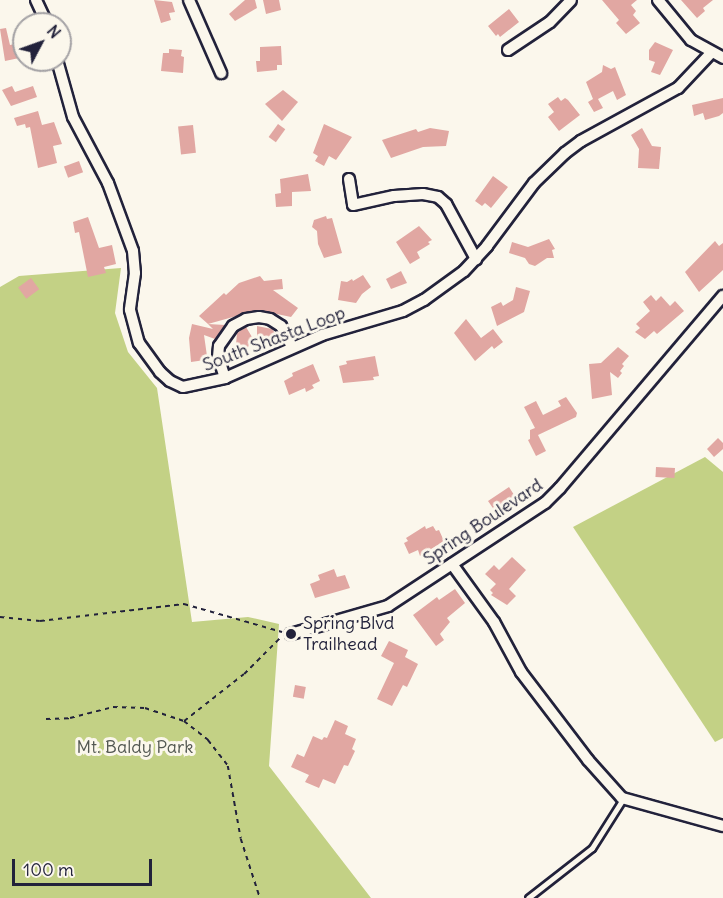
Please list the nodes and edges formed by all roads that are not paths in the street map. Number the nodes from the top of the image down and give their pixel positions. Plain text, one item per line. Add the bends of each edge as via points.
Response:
1 (189, 0) edge
2 (571, 0) edge
3 (658, 0) edge
4 (508, 50) dead end
5 (711, 53) junction
6 (723, 58) edge
7 (60, 72) edge
8 (221, 73) dead end
9 (349, 179) dead end
10 (476, 259) junction
11 (723, 296) edge
12 (292, 347) junction
13 (225, 378) junction
14 (452, 564) junction
15 (291, 634) road end
16 (624, 799) junction
17 (723, 826) edge
18 (528, 898) edge

1 - 8 street
2 - 4 street via 550,22
3 - 5 street via 691,40
5 - 6 street
5 - 10 street, South Shasta Loop via 678,88 565,153 534,183
7 - 13 street, South Shasta Loop via 73,117 108,183 133,251 135,273 130,310 139,343 160,372 177,385
9 - 10 street via 353,205 394,196 438,197 447,204
10 - 12 street, South Shasta Loop via 413,306
11 - 14 street, Spring Boulevard via 552,496
12 - 13 street, South Shasta Loop
12 - 13 street via 281,326 270,319 246,319 233,326 219,345 218,357
14 - 15 street, Spring Boulevard via 380,610
14 - 16 street via 494,622 521,672 588,760
16 - 17 street
16 - 18 lane via 592,848

